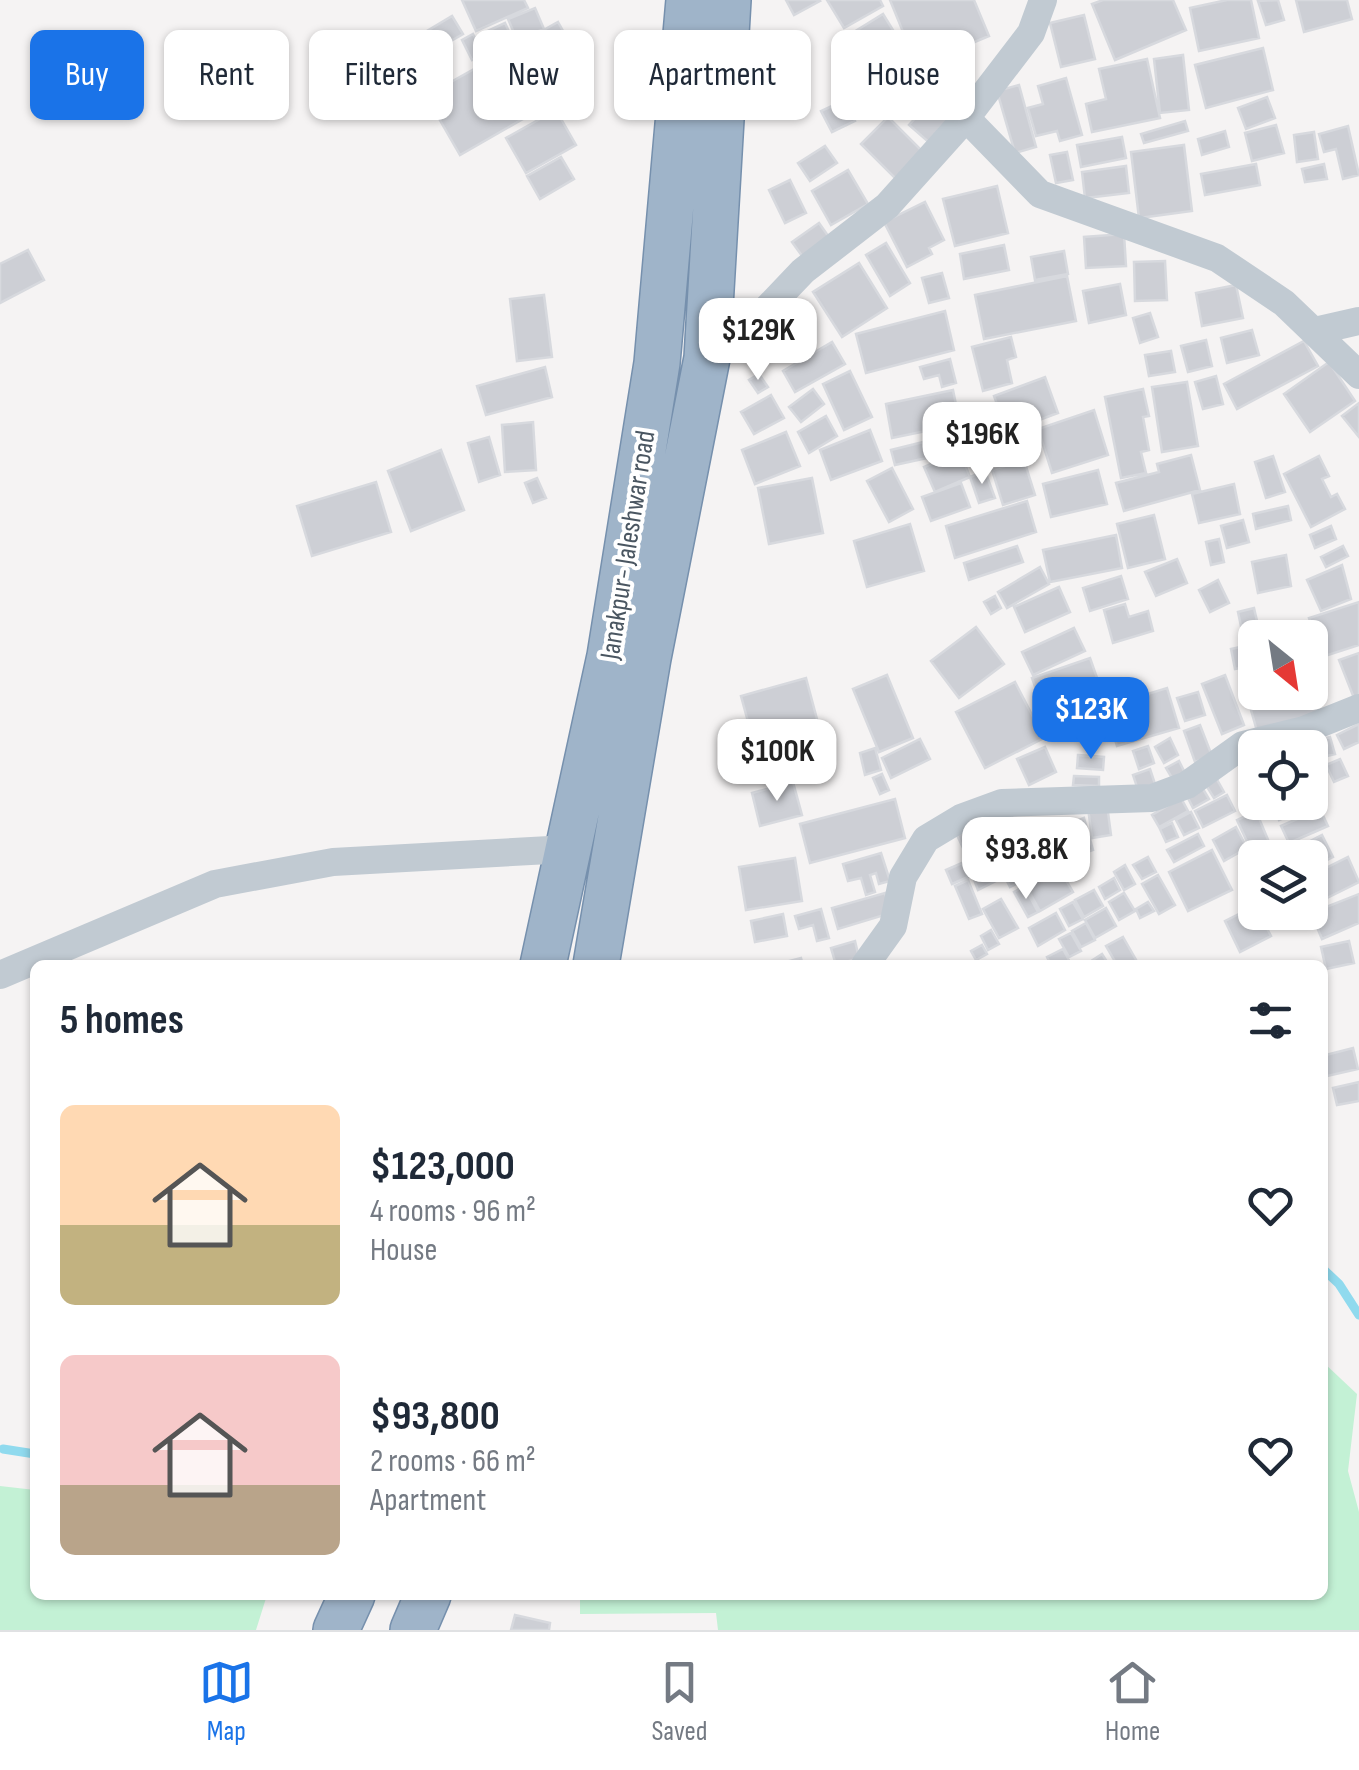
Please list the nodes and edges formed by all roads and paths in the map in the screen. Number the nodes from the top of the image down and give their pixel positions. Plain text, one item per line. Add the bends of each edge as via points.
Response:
1 (690, 0) edge
2 (728, 0) edge
3 (1043, 0) edge
4 (975, 106) edge
5 (964, 120) edge
6 (968, 120) edge
7 (1359, 321) edge
8 (1315, 331) junction
9 (707, 358) junction
10 (1359, 375) edge
11 (1359, 708) edge
12 (568, 849) junction
13 (35, 960) edge
14 (544, 960) edge
15 (597, 960) edge
16 (869, 960) edge
17 (30, 962) edge
18 (0, 975) edge
19 (350, 1600) edge
20 (426, 1600) edge
21 (336, 1630) edge
22 (412, 1630) edge

1 - 12 highway, Janakpur- Jaleshwar road via 657,362 610,656
2 - 9 highway, Janakpur- Jaleshwar road
3 - 4 street via 1031,33
5 - 9 street via 888,206 803,271 740,337
6 - 8 street via 1040,194 1217,258
7 - 8 street
8 - 10 street
9 - 15 highway, Janakpur- Jaleshwar road
11 - 16 street via 1243,746 1187,784 1152,798 1002,803 962,818 926,839 903,877 893,926
12 - 13 street via 333,862 215,884
12 - 14 highway, Janakpur- Jaleshwar road
17 - 18 street
19 - 21 highway
20 - 22 highway

